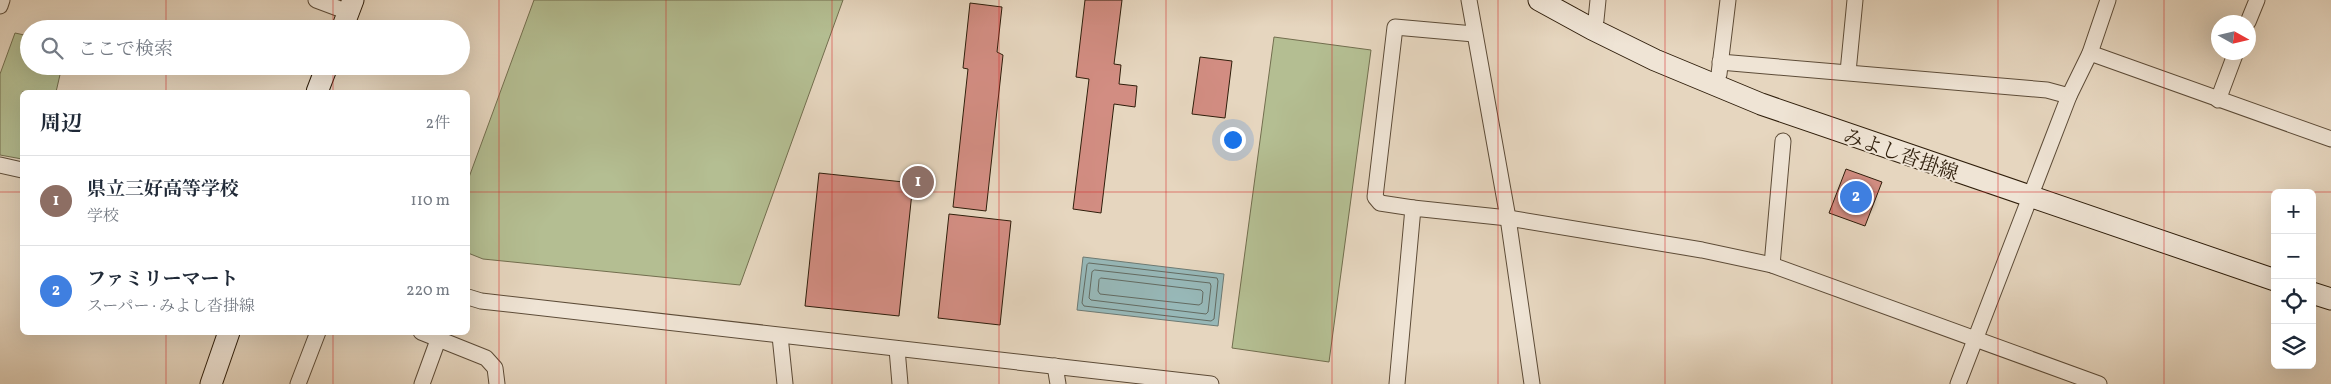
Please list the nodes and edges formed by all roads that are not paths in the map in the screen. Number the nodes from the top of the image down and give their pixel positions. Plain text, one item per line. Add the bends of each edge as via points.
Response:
1 (2, 0) edge
2 (316, 0) edge
3 (1469, 0) edge
4 (1541, 0) edge
5 (1598, 0) edge
6 (1728, 0) edge
7 (1855, 0) edge
8 (2108, 0) edge
9 (2257, 0) edge
10 (0, 6) edge
11 (348, 14) edge
12 (2251, 15) edge
13 (1592, 30) junction
14 (1474, 34) junction
15 (2090, 53) junction
16 (2233, 60) edge
17 (1720, 62) junction
18 (1848, 72) junction
19 (324, 75) edge
20 (1714, 86) junction
21 (318, 90) edge
22 (2068, 96) junction
23 (2218, 100) junction
24 (2331, 139) edge
25 (1783, 141) dead end
26 (0, 165) edge
27 (20, 170) edge
28 (2030, 198) junction
29 (1413, 208) junction
30 (1508, 218) junction
31 (1772, 265) junction
32 (2272, 279) edge
33 (2316, 294) edge
34 (470, 297) edge
35 (2331, 299) edge
36 (228, 335) edge
37 (317, 335) edge
38 (427, 335) edge
39 (780, 336) junction
40 (438, 340) junction
41 (1975, 341) junction
42 (897, 350) junction
43 (1055, 366) junction
44 (211, 384) edge
45 (298, 384) edge
46 (422, 384) edge
47 (498, 384) edge
48 (785, 384) edge
49 (900, 384) edge
50 (1058, 384) edge
51 (1210, 384) edge
52 (1398, 384) edge
53 (1532, 384) edge
54 (1958, 384) edge
55 (2099, 384) edge

1 - 10 street
2 - 11 street
3 - 14 street
4 - 13 main road, みよし沓掛線
5 - 13 street
6 - 17 street
7 - 18 street
8 - 15 street
9 - 12 street
13 - 20 main road, みよし沓掛線
14 - 29 street via 1395,27 1375,197 1380,203
14 - 30 street
15 - 22 street
15 - 23 street
16 - 23 street
17 - 18 street
17 - 20 street
18 - 22 street via 2047,90
19 - 21 main road
20 - 28 main road, みよし沓掛線
22 - 28 street
23 - 24 street
25 - 31 street
26 - 27 street
28 - 32 main road, みよし沓掛線
28 - 41 street
29 - 30 street
29 - 52 street
30 - 31 street
30 - 53 street
31 - 41 street
33 - 35 main road
34 - 39 street
36 - 44 main road
37 - 45 street
38 - 40 street
39 - 42 street
39 - 48 street
40 - 46 street
40 - 47 street via 486,358 495,368
41 - 54 street
41 - 55 street
42 - 43 street
42 - 49 street
43 - 50 street
43 - 51 street

